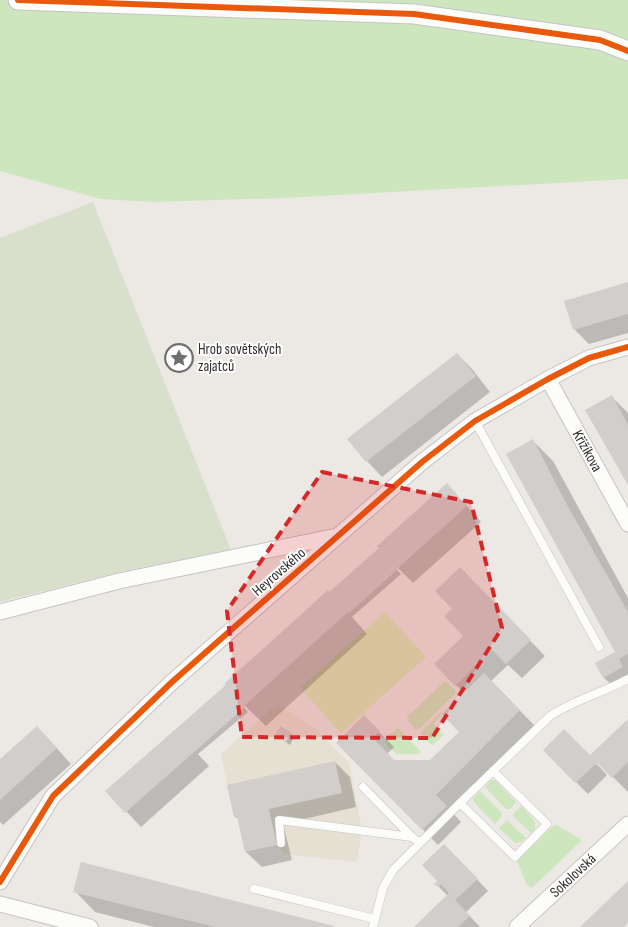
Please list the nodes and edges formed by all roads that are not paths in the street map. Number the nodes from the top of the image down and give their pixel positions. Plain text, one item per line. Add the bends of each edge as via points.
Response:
1 (18, 0) edge
2 (628, 50) edge
3 (628, 346) edge
4 (548, 379) junction
5 (476, 421) junction
6 (628, 524) edge
7 (340, 535) junction
8 (0, 612) edge
9 (599, 647) dead end
10 (628, 679) edge
11 (493, 770) junction
12 (363, 787) dead end
13 (460, 803) junction
14 (628, 824) edge
15 (412, 837) junction
16 (419, 842) junction
17 (281, 843) dead end
18 (0, 882) edge
19 (254, 889) dead end
20 (0, 904) edge
21 (374, 923) edge
22 (90, 927) edge
23 (517, 927) edge

1 - 2 street via 414,14 600,40
3 - 4 street, Heyrovského via 589,358
4 - 5 street, Heyrovského
4 - 6 street, Křižíkova
5 - 7 street, Heyrovského via 422,462
5 - 9 lane
7 - 8 street via 119,581
7 - 18 street, Heyrovského via 172,682 54,796
10 - 11 lane via 565,706 550,716
11 - 13 lane
11 - 13 lane via 547,824 515,857
12 - 15 lane
13 - 16 lane
14 - 23 street, Sokolovská
15 - 16 lane
15 - 17 lane via 279,820
16 - 21 lane via 388,878
19 - 21 lane
20 - 22 street

